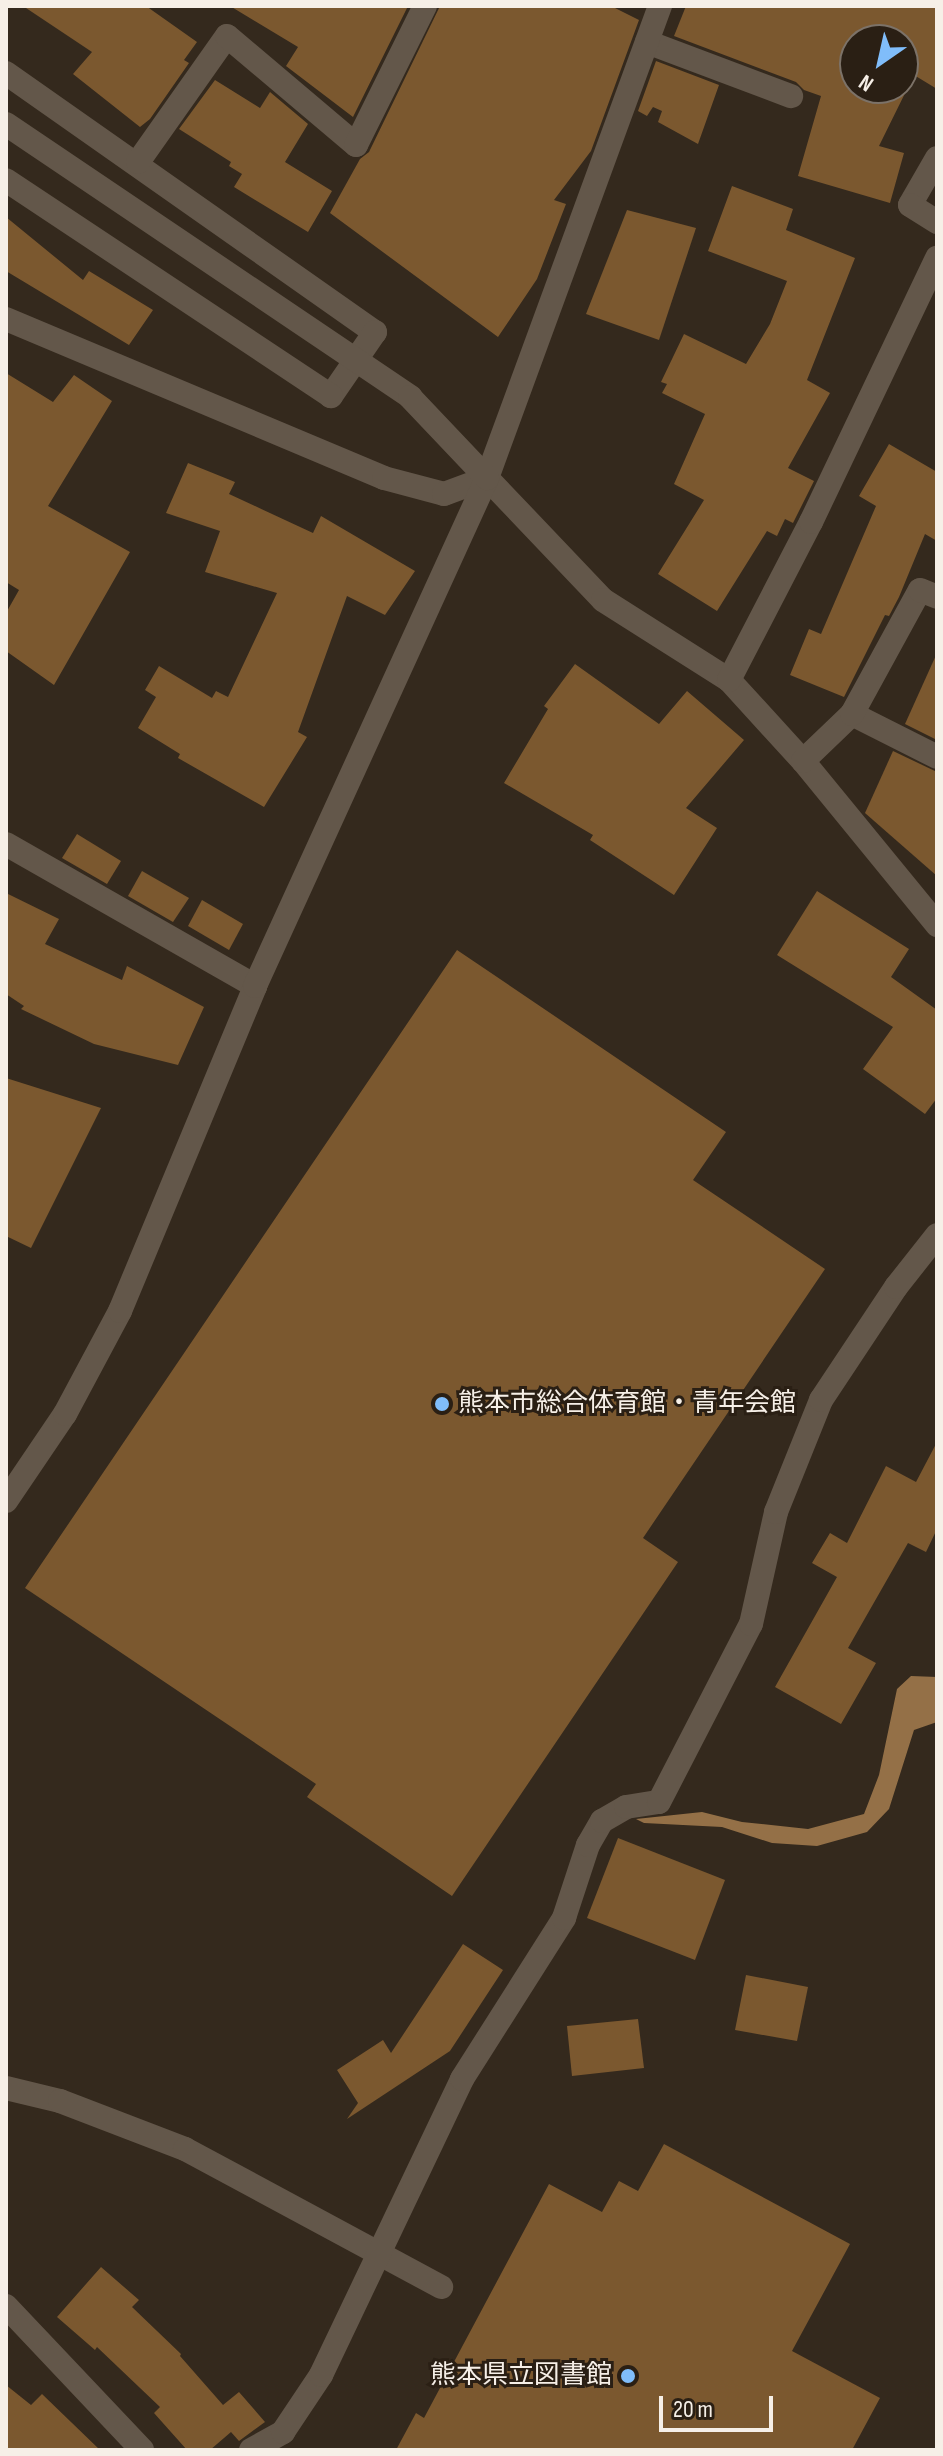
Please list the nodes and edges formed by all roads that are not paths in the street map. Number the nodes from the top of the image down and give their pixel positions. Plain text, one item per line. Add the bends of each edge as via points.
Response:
1 (425, 6) edge
2 (660, 6) edge
3 (647, 42) junction
4 (6, 73) edge
5 (791, 96) dead end
6 (6, 124) edge
7 (937, 158) edge
8 (138, 162) junction
9 (6, 180) edge
10 (937, 222) edge
11 (937, 258) edge
12 (6, 319) edge
13 (356, 361) junction
14 (487, 478) junction
15 (937, 597) edge
16 (729, 680) junction
17 (852, 714) junction
18 (937, 757) edge
19 (803, 761) junction
20 (6, 845) edge
21 (937, 925) edge
22 (255, 986) junction
23 (937, 1235) edge
24 (6, 1501) edge
25 (6, 2088) edge
26 (381, 2255) junction
27 (441, 2287) dead end
28 (6, 2306) edge
29 (142, 2450) edge
30 (251, 2450) edge

1 - 8 street via 356,145 227,36
2 - 3 street
3 - 5 street
3 - 14 street
4 - 8 street
6 - 13 street
7 - 10 street via 910,205
8 - 13 street via 375,332
9 - 13 street via 331,396
11 - 16 street
12 - 14 street via 384,478 444,494
13 - 14 street via 410,397
14 - 16 street via 603,600
14 - 22 street
15 - 17 street via 920,590
16 - 19 street
17 - 18 street
17 - 19 street
19 - 21 street
20 - 22 street
22 - 24 street via 120,1311 65,1414
23 - 26 street via 821,1400 776,1512 751,1624 659,1802 626,1807 602,1821 588,1845 564,1918 462,2079
25 - 26 street via 60,2101 185,2149
26 - 27 street
26 - 30 street via 321,2375 283,2432
28 - 29 street

